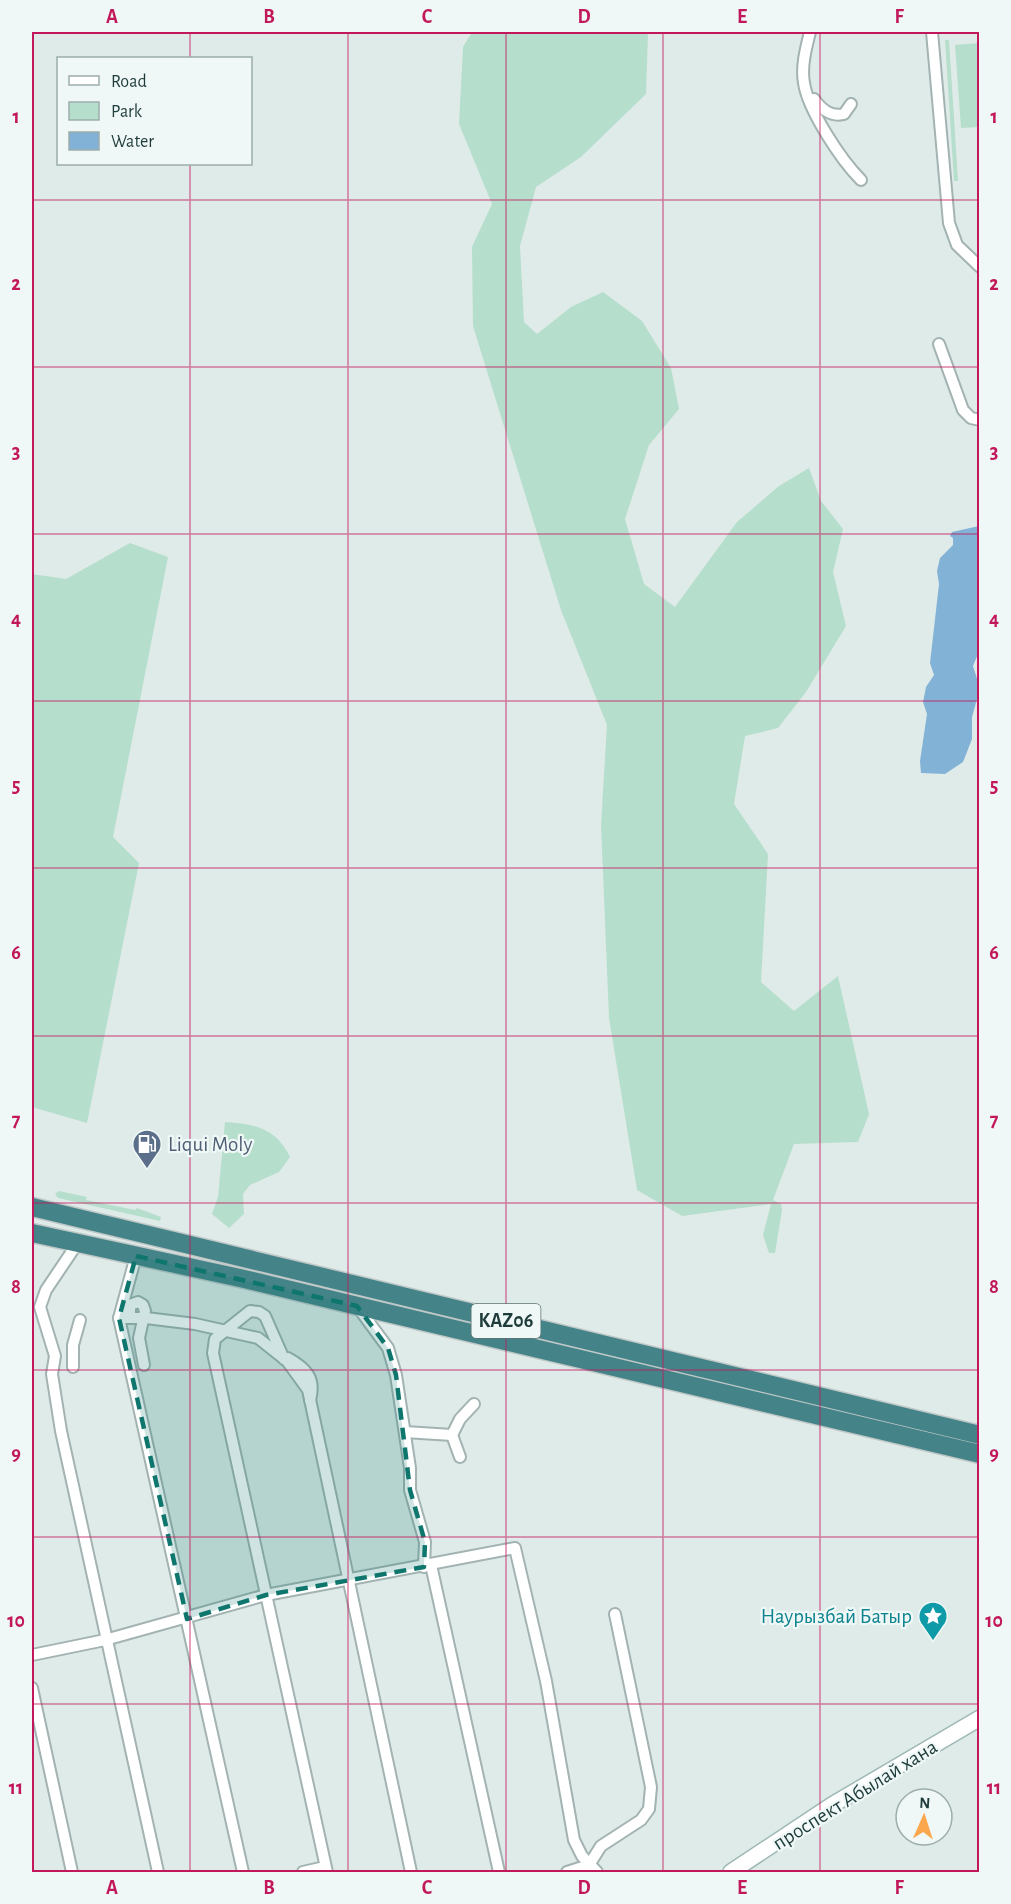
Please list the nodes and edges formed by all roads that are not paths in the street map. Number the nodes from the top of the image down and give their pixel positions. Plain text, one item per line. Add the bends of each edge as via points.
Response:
1 (810, 32) edge
2 (932, 32) edge
3 (805, 87) junction
4 (851, 104) dead end
5 (861, 180) dead end
6 (980, 267) edge
7 (939, 344) dead end
8 (980, 420) edge
9 (32, 1207) edge
10 (32, 1233) edge
11 (77, 1244) junction
12 (136, 1256) junction
13 (357, 1306) junction
14 (36, 1308) edge
15 (125, 1318) junction
16 (144, 1318) junction
17 (80, 1320) dead end
18 (224, 1330) junction
19 (73, 1345) junction
20 (284, 1359) junction
21 (144, 1365) dead end
22 (73, 1367) dead end
23 (52, 1374) junction
24 (474, 1404) dead end
25 (405, 1432) junction
26 (452, 1435) junction
27 (980, 1435) edge
28 (980, 1454) edge
29 (460, 1457) dead end
30 (427, 1566) junction
31 (350, 1580) junction
32 (266, 1595) junction
33 (615, 1614) dead end
34 (187, 1619) junction
35 (105, 1640) junction
36 (32, 1655) edge
37 (32, 1688) edge
38 (980, 1718) edge
39 (593, 1869) edge
40 (326, 1870) edge
41 (72, 1872) edge
42 (158, 1872) edge
43 (243, 1872) edge
44 (303, 1872) edge
45 (411, 1872) edge
46 (499, 1872) edge
47 (567, 1872) edge
48 (731, 1872) edge

1 - 3 street via 804,59
2 - 6 street via 949,223 957,245
3 - 4 street via 827,113 844,114
3 - 5 street via 838,153
7 - 8 street via 963,410 970,418
9 - 27 highway, KАZ06
10 - 11 highway, KАZ06
11 - 12 highway, KАZ06
11 - 14 street
12 - 13 highway, KАZ06
12 - 15 street
13 - 25 street via 388,1348
13 - 28 highway, KАZ06
14 - 23 street via 55,1356
15 - 16 street
15 - 34 street
16 - 18 street
16 - 21 street via 139,1338
17 - 19 street
18 - 20 street via 258,1338
18 - 20 street via 250,1311 259,1312 265,1316
18 - 32 street via 215,1340 213,1353
19 - 22 street
19 - 23 street
20 - 31 street via 299,1375 310,1400
23 - 35 street
24 - 26 street
25 - 26 street
25 - 30 street via 410,1490
26 - 29 street
30 - 31 street
30 - 39 street via 515,1548 546,1681 574,1840
30 - 46 street
31 - 32 street
31 - 45 street
32 - 34 street
32 - 40 street
33 - 39 street via 651,1787 649,1809 641,1820 601,1846
34 - 35 street
34 - 43 street
35 - 36 street
35 - 42 street
37 - 41 street
38 - 48 main road, проспект Абылай хана via 832,1805
39 - 47 street
40 - 44 street

